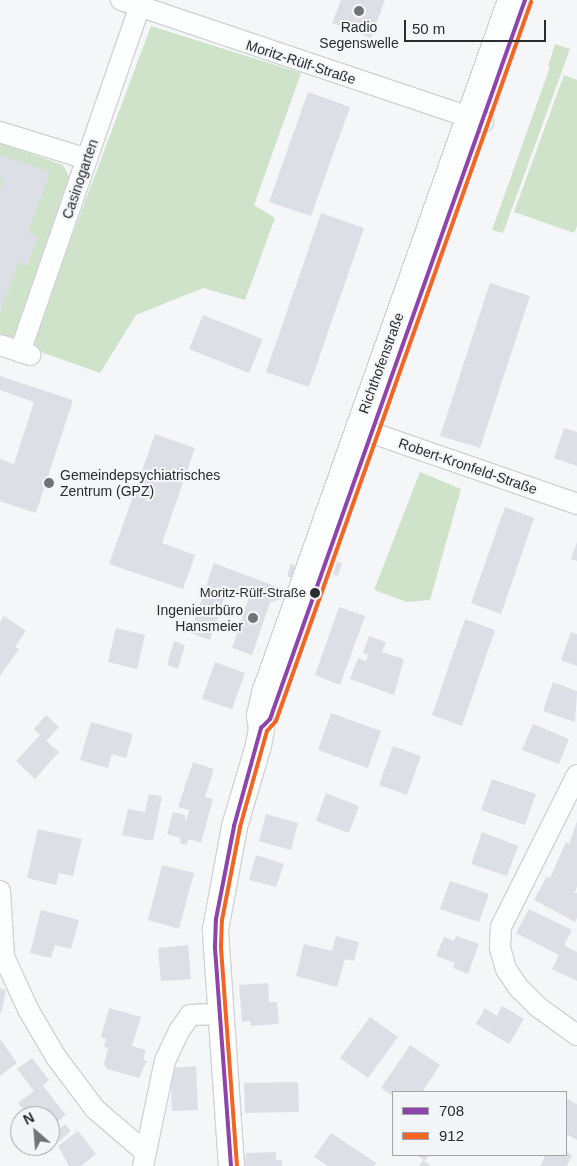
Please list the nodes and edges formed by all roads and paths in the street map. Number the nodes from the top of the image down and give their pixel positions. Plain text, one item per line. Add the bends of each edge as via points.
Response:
1 (120, 0) edge
2 (510, 0) edge
3 (525, 0) edge
4 (140, 6) junction
5 (475, 120) junction
6 (0, 132) edge
7 (87, 159) junction
8 (0, 345) edge
9 (365, 430) junction
10 (577, 504) edge
11 (577, 775) edge
12 (0, 891) edge
13 (2, 957) edge
14 (218, 1014) junction
15 (577, 1035) edge
16 (143, 1159) edge
17 (230, 1166) edge

1 - 4 street, Moritz-Rülf-Straße
2 - 5 street, Richthofenstraße
3 - 5 street, Richthofenstraße
4 - 5 street, Moritz-Rülf-Straße
4 - 7 street, Casinogarten
5 - 9 street, Richthofenstraße
6 - 7 street
7 - 8 street, Casinogarten via 25,353
9 - 10 street, Robert-Kronfeld-Straße
9 - 14 street, Richthofenstraße via 268,679 259,716 261,728 234,826 216,919
11 - 15 street via 501,927 500,948 506,969 519,988
12 - 13 street
13 - 16 street via 56,1057 95,1109
14 - 16 street via 190,1015 179,1031 165,1061
14 - 17 street, Richthofenstraße

